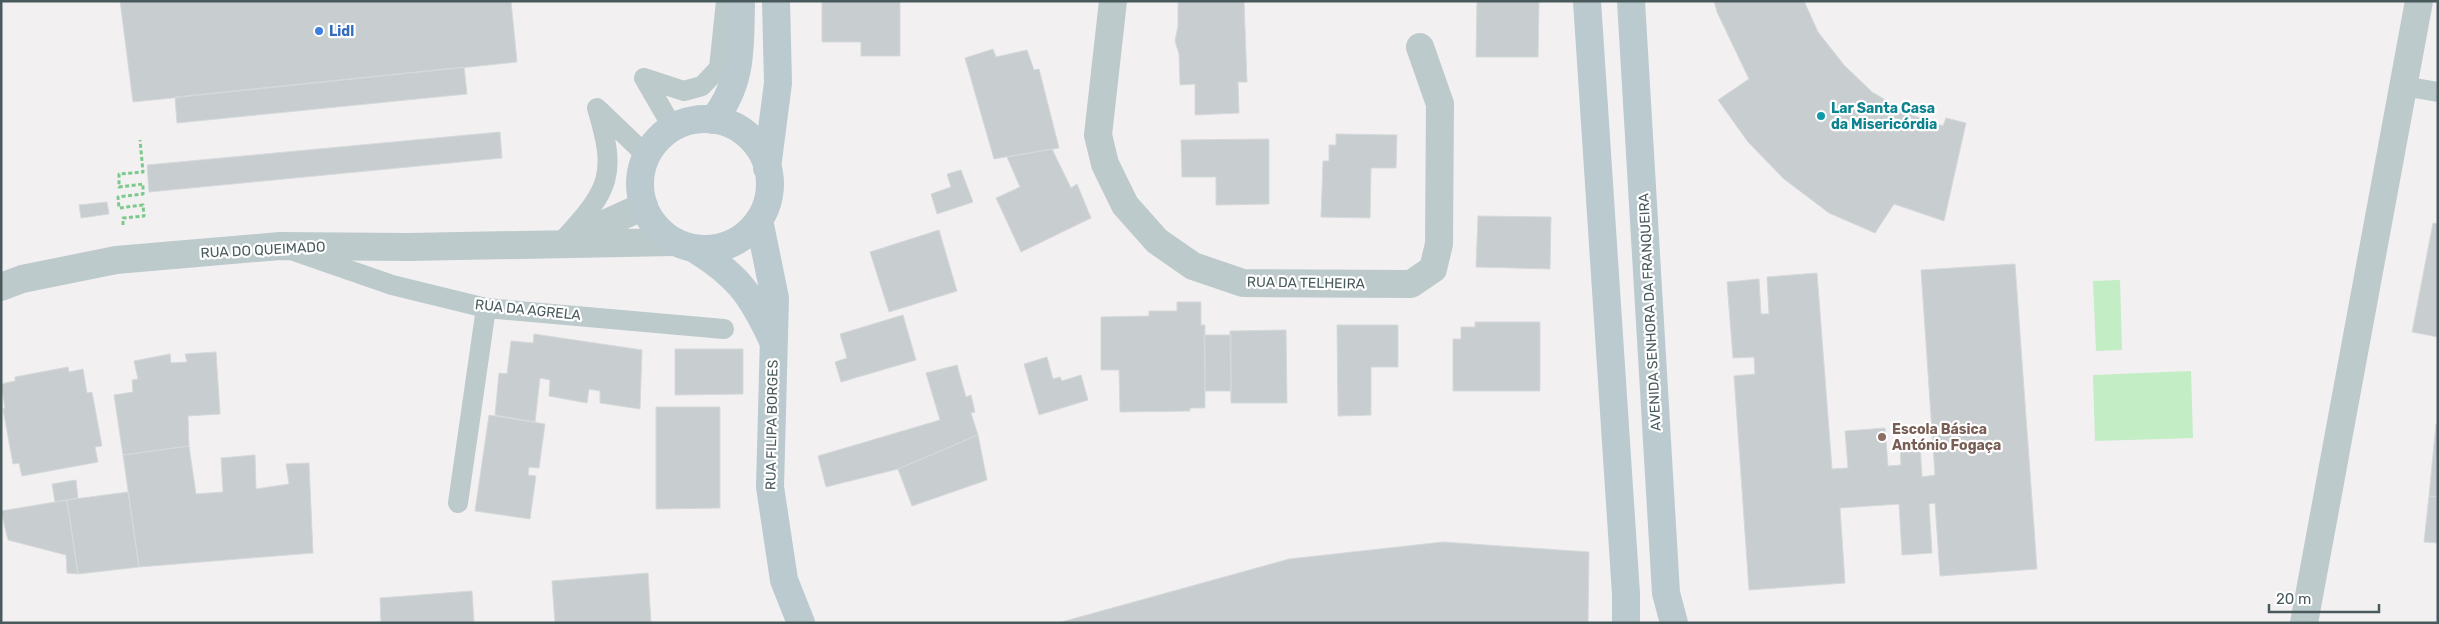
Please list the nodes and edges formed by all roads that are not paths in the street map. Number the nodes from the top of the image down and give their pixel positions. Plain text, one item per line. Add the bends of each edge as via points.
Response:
1 (726, 1) edge
2 (741, 1) edge
3 (776, 1) edge
4 (1112, 1) edge
5 (1587, 1) edge
6 (1631, 1) edge
7 (2419, 1) edge
8 (1420, 47) dead end
9 (2403, 86) junction
10 (2438, 92) edge
11 (713, 120) junction
12 (673, 128) junction
13 (647, 156) junction
14 (767, 168) junction
15 (644, 206) junction
16 (759, 220) junction
17 (559, 244) junction
18 (685, 245) junction
19 (280, 246) junction
20 (1, 287) edge
21 (486, 308) junction
22 (724, 329) dead end
23 (773, 343) junction
24 (458, 503) dead end
25 (801, 623) edge
26 (1626, 623) edge
27 (1674, 623) edge
28 (2304, 623) edge

1 - 12 lane via 719,68 702,86 684,91 644,78
2 - 11 main road via 740,61 725,105
3 - 14 main road via 778,82
4 - 8 street, RUA DA TELHEIRA via 1098,135 1105,164 1125,205 1157,241 1193,266 1243,283 1411,284 1433,268 1439,244 1440,104
5 - 26 main road
6 - 27 main road, AVENIDA SENHORA DA FRANQUEIRA via 1666,593
7 - 9 street
9 - 10 lane
9 - 28 street
11 - 12 main road via 688,122
11 - 14 main road via 733,126 748,136 760,151
12 - 13 main road via 653,145
13 - 15 main road via 640,178
13 - 17 lane via 597,108 609,158 606,184 591,210
14 - 16 main road via 767,204
15 - 17 street, RUA DO QUEIMADO
15 - 18 main road via 658,230
16 - 18 main road via 731,243 713,249
16 - 23 main road, RUA FILIPA BORGES via 775,298
17 - 18 street, RUA DO QUEIMADO
17 - 19 street, RUA DO QUEIMADO via 409,248
18 - 23 main road, RUA FILIPA BORGES via 723,266 741,286 760,314
19 - 20 street, RUA DO QUEIMADO via 116,260 22,279
19 - 21 lane, RUA DA AGRELA via 392,285
21 - 22 lane, RUA DA AGRELA
21 - 24 lane
23 - 25 main road, RUA FILIPA BORGES via 770,487 784,580

